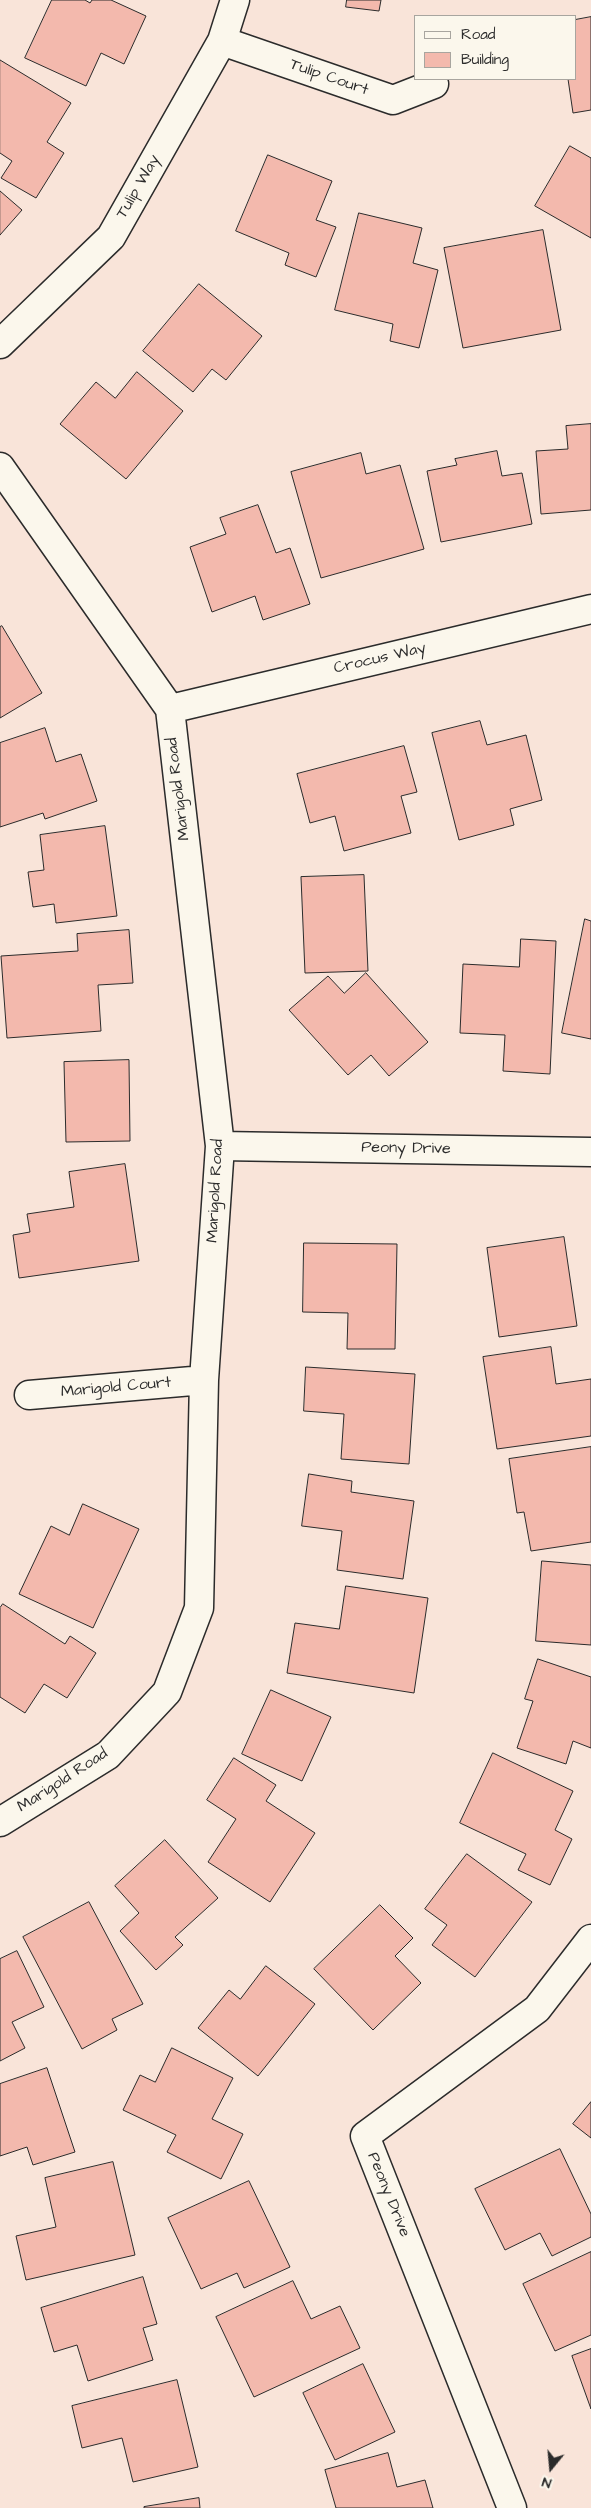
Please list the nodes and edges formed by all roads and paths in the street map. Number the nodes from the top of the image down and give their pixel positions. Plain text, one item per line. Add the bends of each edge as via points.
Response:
1 (234, 0) edge
2 (222, 41) junction
3 (434, 84) dead end
4 (0, 344) edge
5 (0, 467) edge
6 (591, 609) edge
7 (170, 709) junction
8 (220, 1146) junction
9 (591, 1152) edge
10 (204, 1380) junction
11 (29, 1395) dead end
12 (0, 1822) edge
13 (591, 1938) edge
14 (512, 2508) edge

1 - 2 street, Tulip Way
2 - 3 street, Tulip Court via 393,100
2 - 4 street, Tulip Way via 111,237
5 - 7 street, Marigold Road
6 - 7 street, Crocus Way
7 - 8 street, Marigold Road
8 - 9 street, Peony Drive
8 - 10 street, Marigold Road
10 - 11 street, Marigold Court
10 - 12 street, Marigold Road via 198,1608 167,1692 108,1754
13 - 14 street, Peony Drive via 537,2009 365,2136

